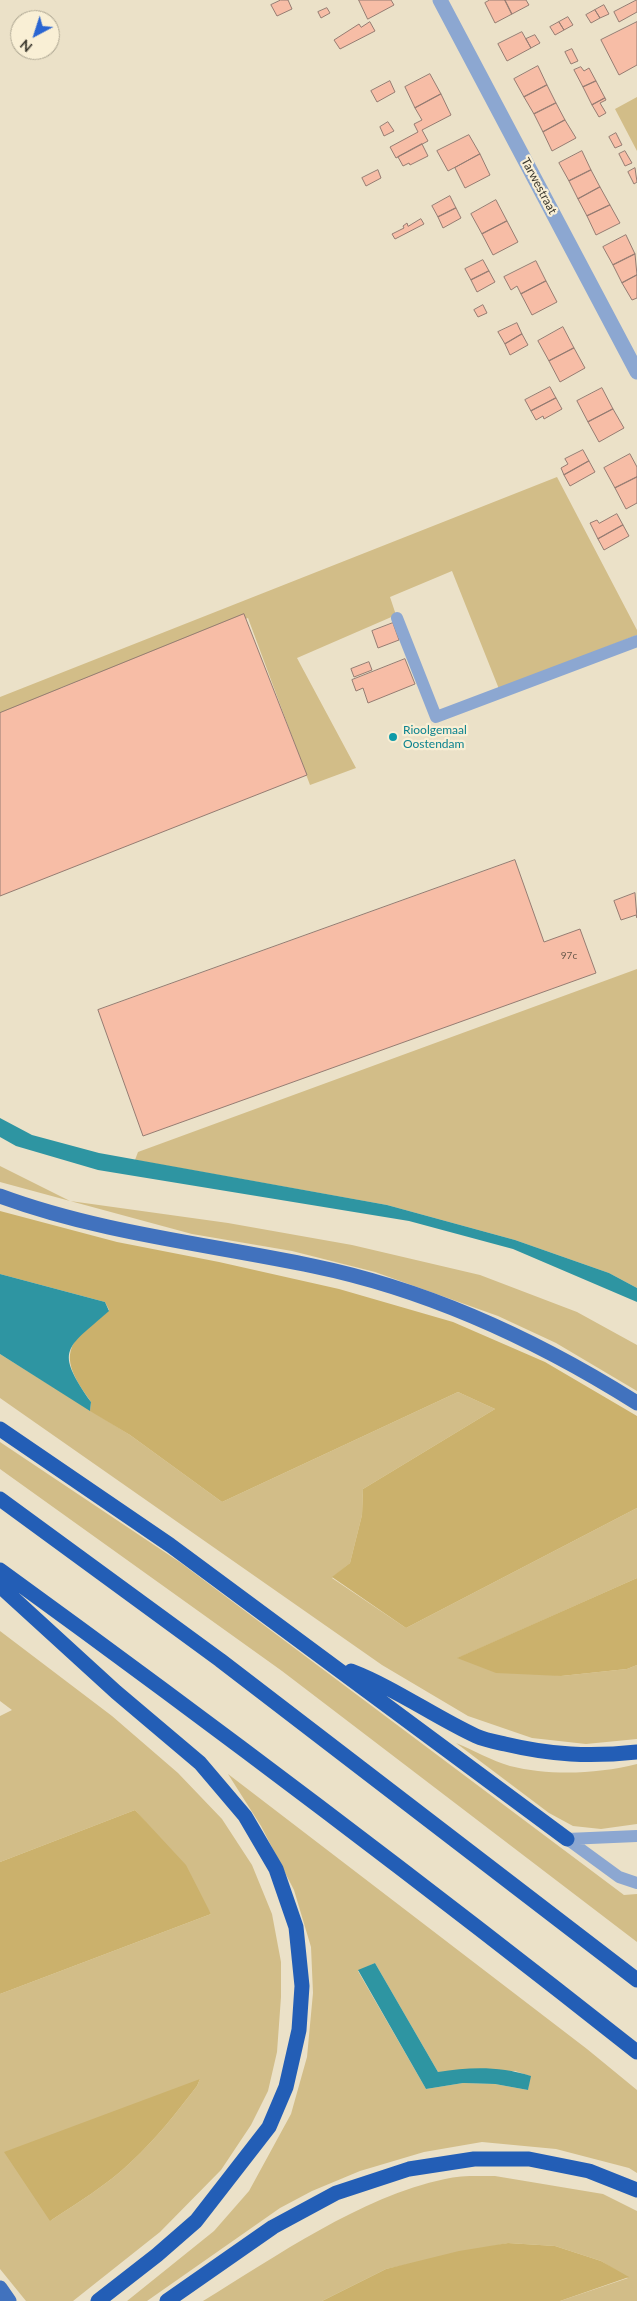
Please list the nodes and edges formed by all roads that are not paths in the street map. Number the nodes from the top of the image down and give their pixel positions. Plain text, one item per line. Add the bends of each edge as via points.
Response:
1 (440, 0) edge
2 (637, 372) edge
3 (397, 618) dead end
4 (637, 641) edge
5 (0, 1196) edge
6 (637, 1403) edge
7 (0, 1429) edge
8 (0, 1499) edge
9 (0, 1570) edge
10 (0, 1586) edge
11 (334, 1665) junction
12 (637, 1752) edge
13 (637, 1836) edge
14 (567, 1840) junction
15 (637, 1883) edge
16 (637, 1980) edge
17 (637, 2052) edge
18 (637, 2190) edge
19 (0, 2288) edge
20 (9, 2301) edge
21 (98, 2301) edge
22 (167, 2301) edge

1 - 2 street, Tarwestraat
3 - 4 lane via 436,717
5 - 6 main road via 100,1225 314,1266 398,1288 489,1322 564,1359
7 - 11 highway via 170,1545
8 - 16 highway via 220,1660
9 - 17 highway via 186,1705
10 - 21 highway via 116,1692 200,1763 245,1816 276,1869 296,1928 302,1986 299,2030 286,2087 269,2127 196,2221
11 - 12 highway via 377,1681 478,1737 534,1751 596,1756
11 - 14 highway
13 - 14 lane
14 - 15 lane via 619,1877
18 - 22 highway via 589,2171 529,2159 474,2159 409,2169 336,2193 289,2218
19 - 20 main road

